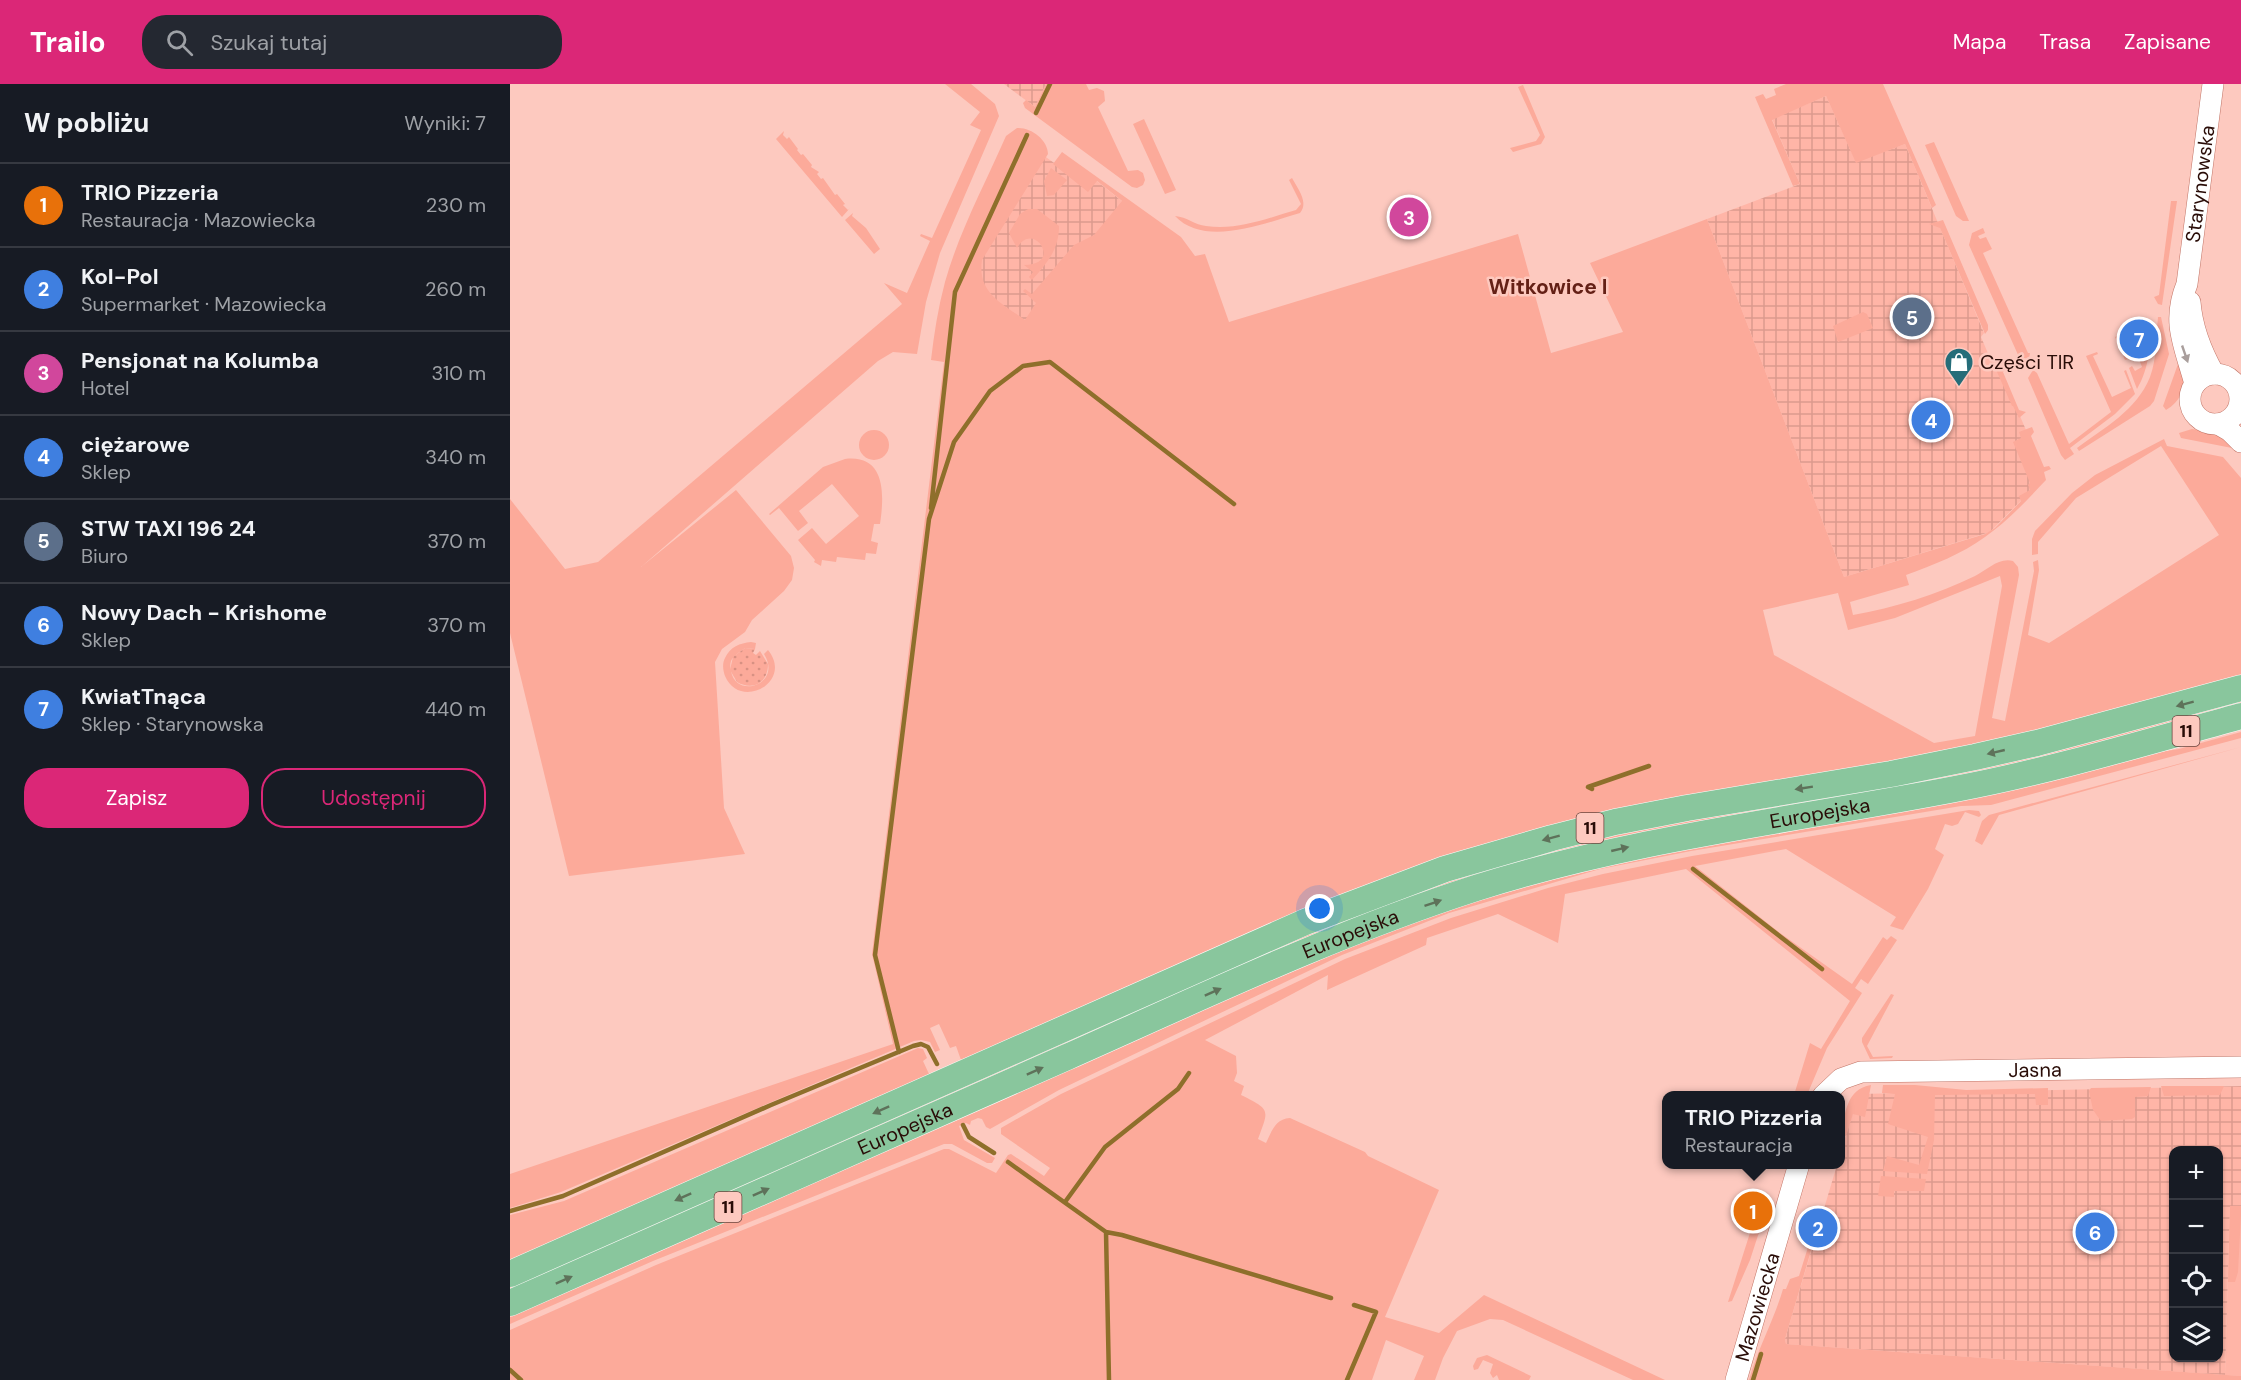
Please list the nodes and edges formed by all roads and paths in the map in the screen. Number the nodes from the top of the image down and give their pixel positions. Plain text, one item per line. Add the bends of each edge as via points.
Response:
1 (2213, 84) edge
2 (2187, 284) junction
3 (2226, 373) edge
4 (2195, 384) junction
5 (2239, 409) edge
6 (2218, 424) junction
7 (2241, 442) edge
8 (2241, 688) edge
9 (2241, 716) edge
10 (2241, 1067) edge
11 (1828, 1090) edge
12 (1799, 1169) edge
13 (510, 1274) edge
14 (510, 1304) edge
15 (1736, 1380) edge

1 - 2 street, Starynowska
2 - 3 street, Starynowska via 2197,338
2 -> 4 street, Starynowska via 2180,328
3 - 4 street via 2205,376
3 - 5 street via 2237,386
4 - 6 street via 2190,398 2192,410 2204,422
5 - 6 street via 2229,420
6 - 7 street
8 -> 13 main road, Europejska / 11 via 1975,757 1615,822 1445,869 1281,933
14 -> 9 main road, Europejska / 11 via 1288,959 1428,904 1537,870 1619,850 1960,789
10 - 11 street, Jasna via 1884,1071 1851,1075
12 - 15 street, Mazowiecka

